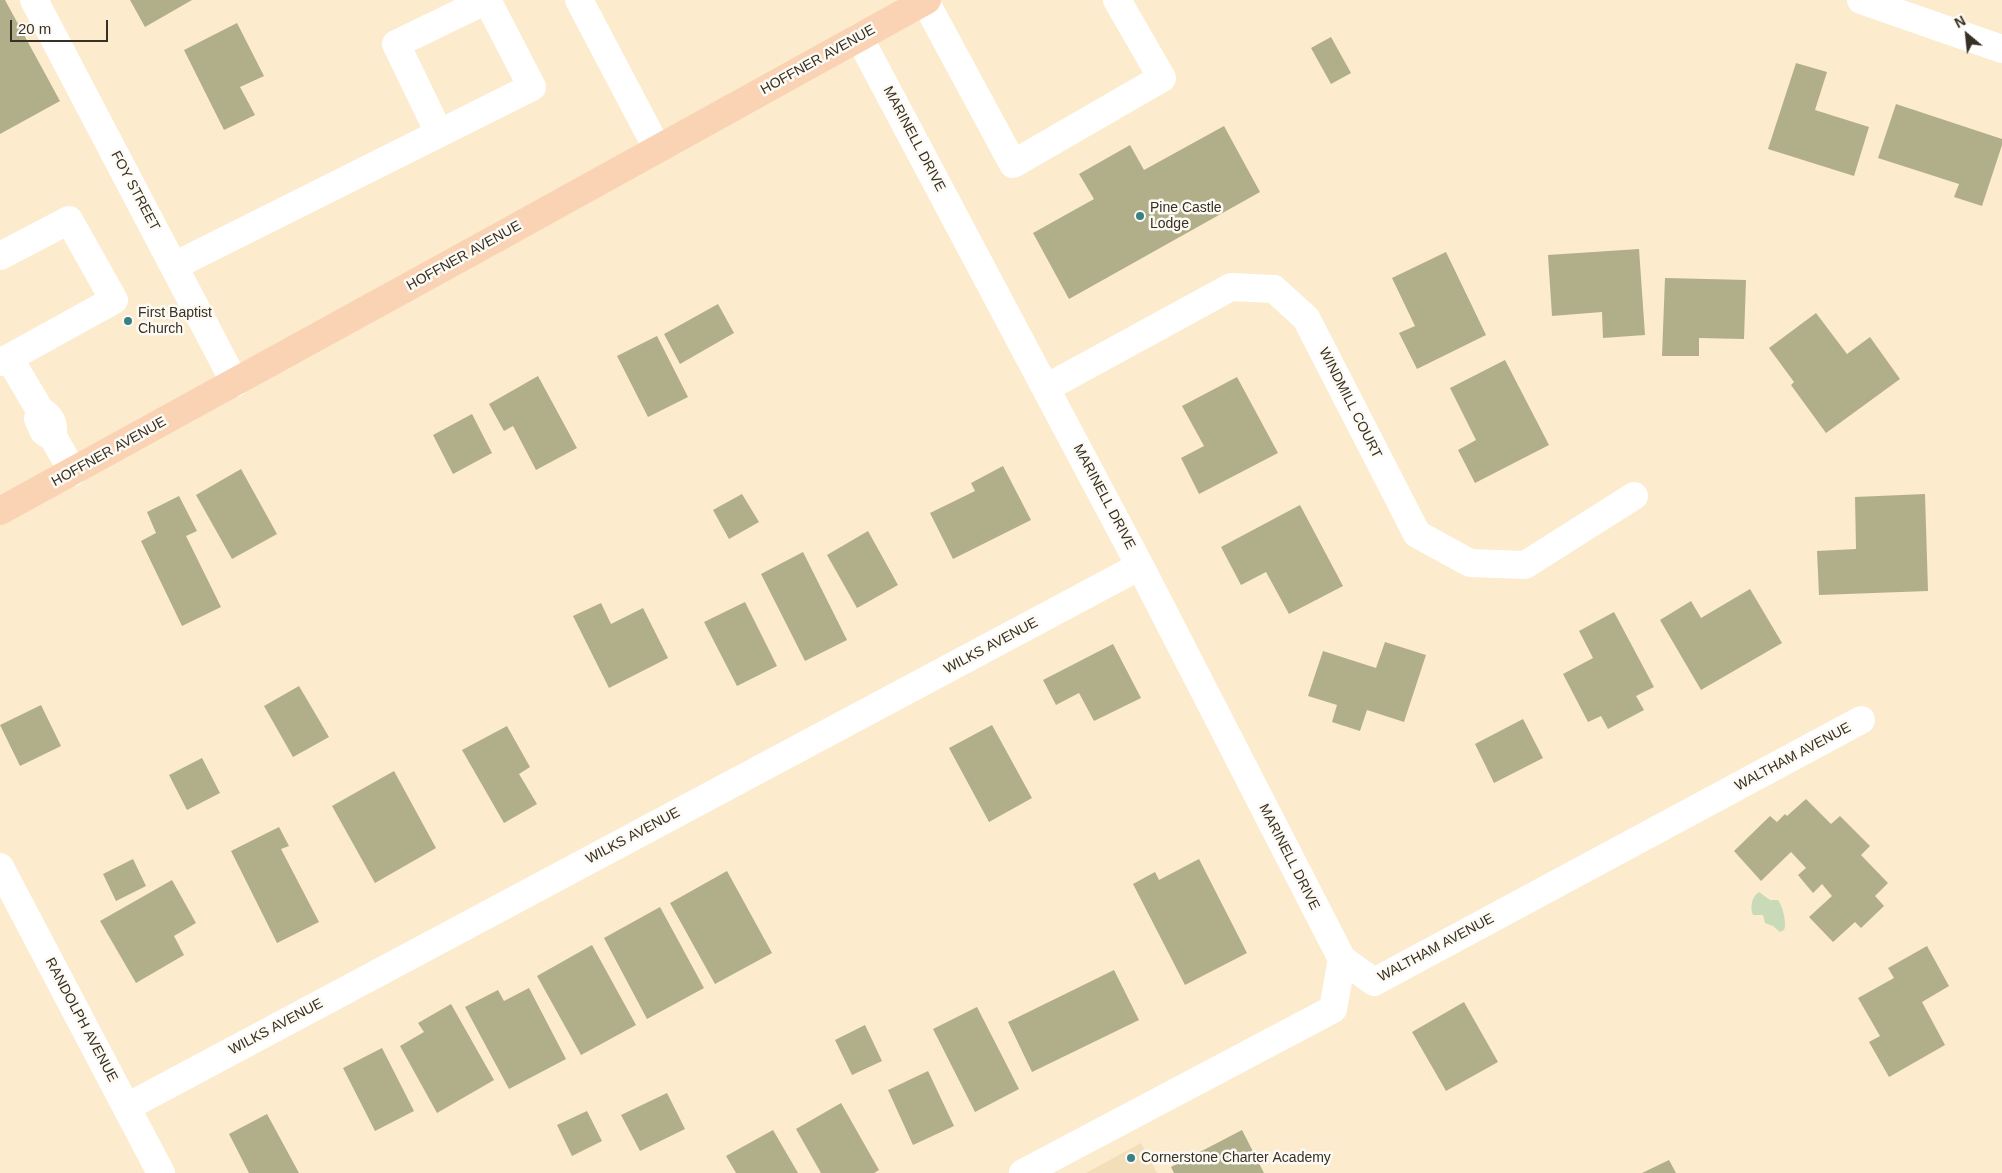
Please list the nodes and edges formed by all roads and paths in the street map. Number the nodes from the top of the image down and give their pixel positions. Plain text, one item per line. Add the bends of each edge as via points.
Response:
1 (34, 0) edge
2 (487, 0) edge
3 (579, 0) edge
4 (1117, 0) edge
5 (1862, 0) edge
6 (926, 1) edge
7 (859, 37) junction
8 (2002, 49) edge
9 (438, 134) junction
10 (657, 148) junction
11 (0, 256) edge
12 (174, 266) junction
13 (4, 360) edge
14 (235, 383) junction
15 (1046, 388) junction
16 (73, 472) junction
17 (1634, 496) dead end
18 (0, 511) edge
19 (1140, 566) junction
20 (1860, 720) dead end
21 (0, 867) edge
22 (1342, 959) junction
23 (127, 1106) junction
24 (162, 1173) edge
25 (1023, 1173) edge

1 - 12 street, FOY STREET
2 - 9 street via 396,44
2 - 9 street via 532,87
3 - 10 street
4 - 6 street via 1162,78 1013,164
5 - 8 street
6 - 7 main road, HOFFNER AVENUE
7 - 10 main road, HOFFNER AVENUE
7 - 15 street, MARINELL DRIVE
9 - 12 street
10 - 14 main road, HOFFNER AVENUE
11 - 13 street via 69,220 114,300
12 - 14 street, FOY STREET
13 - 16 street via 40,410 48,414 54,437
14 - 16 main road, HOFFNER AVENUE
15 - 17 street, WINDMILL COURT via 1231,287 1274,289 1306,318 1417,534 1470,563 1525,565
15 - 19 street, MARINELL DRIVE
16 - 18 main road, HOFFNER AVENUE
19 - 22 street, MARINELL DRIVE
19 - 23 street, WILKS AVENUE
20 - 22 street, WALTHAM AVENUE via 1374,982
21 - 23 street, RANDOLPH AVENUE
22 - 25 street via 1333,1009
23 - 24 street, RANDOLPH AVENUE

